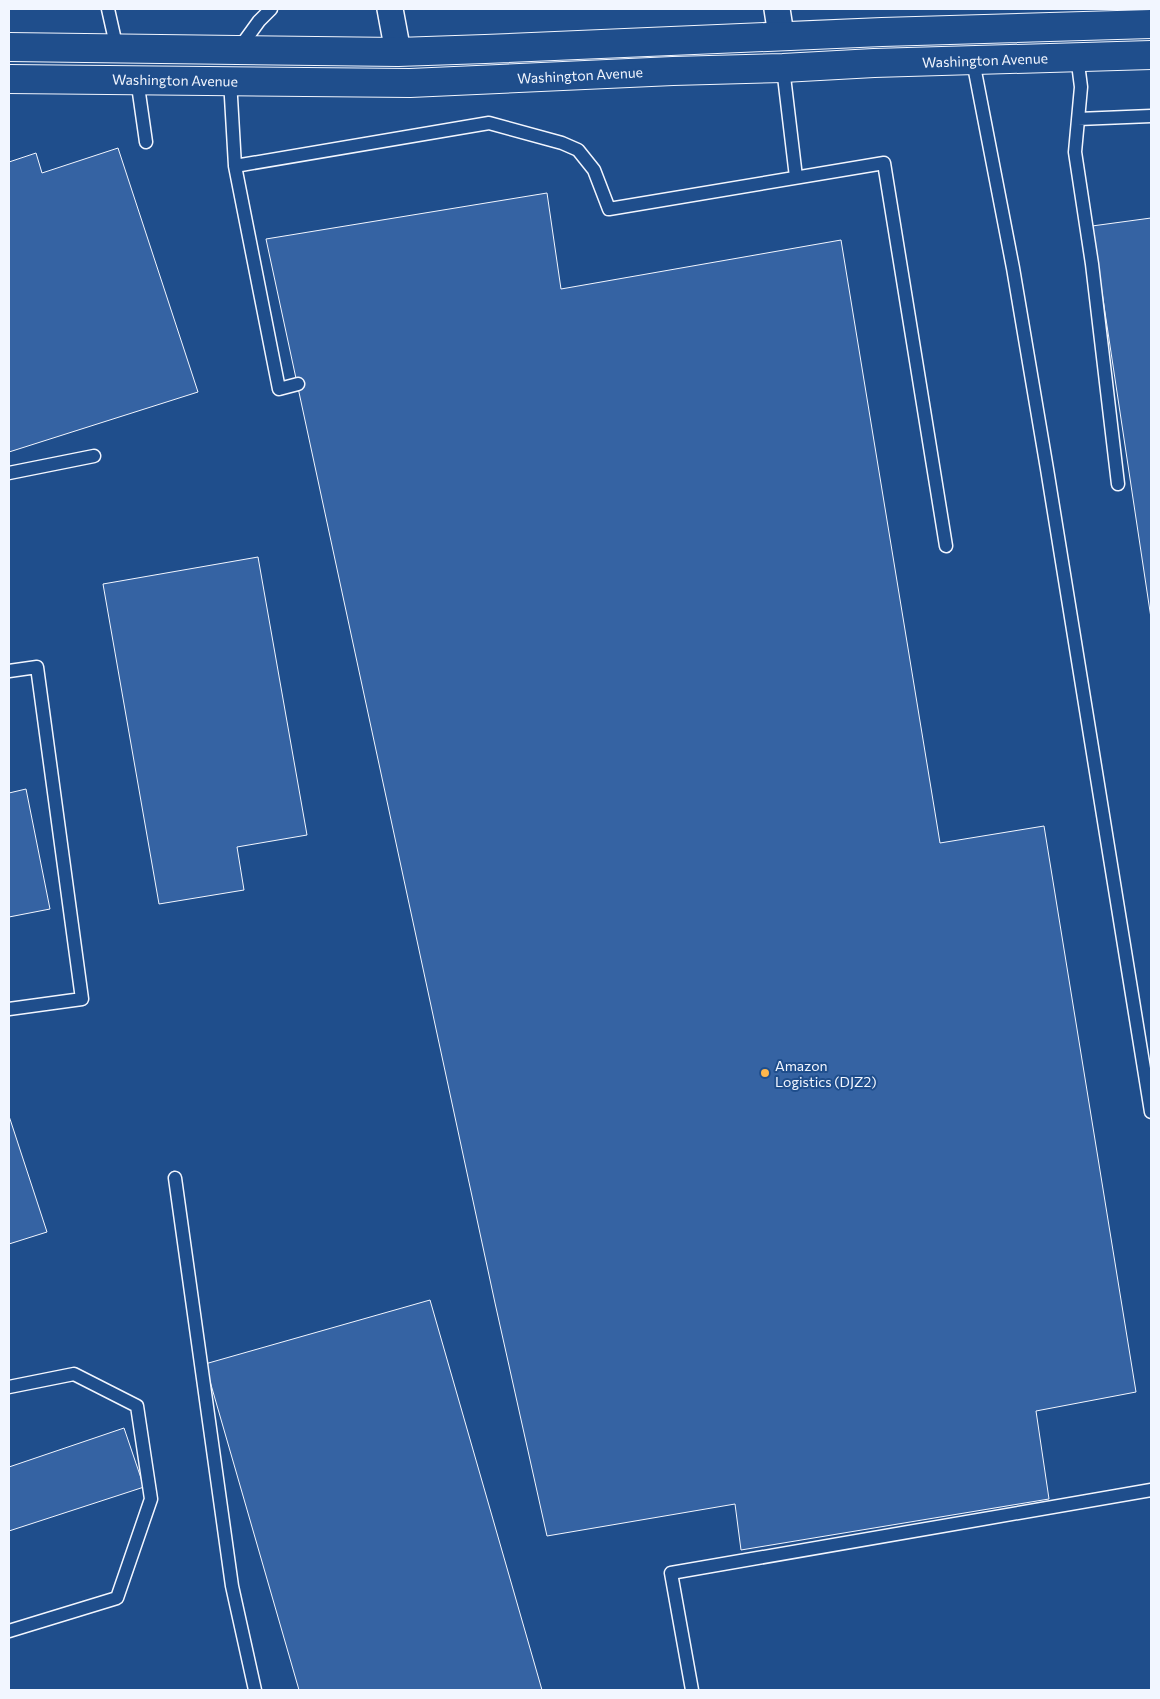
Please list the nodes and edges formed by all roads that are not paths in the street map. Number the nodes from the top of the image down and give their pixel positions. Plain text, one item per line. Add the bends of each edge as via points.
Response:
1 (108, 9) edge
2 (271, 9) edge
3 (390, 9) edge
4 (777, 9) edge
5 (1151, 24) edge
6 (781, 35) junction
7 (9, 47) edge
8 (116, 49) junction
9 (238, 50) junction
10 (398, 52) junction
11 (1151, 55) edge
12 (1077, 56) junction
13 (973, 61) junction
14 (782, 68) junction
15 (9, 79) edge
16 (136, 79) junction
17 (230, 80) junction
18 (1151, 116) edge
19 (1078, 119) junction
20 (146, 142) dead end
21 (235, 166) junction
22 (796, 177) junction
23 (298, 384) dead end
24 (94, 456) dead end
25 (9, 473) edge
26 (1118, 484) dead end
27 (946, 546) dead end
28 (9, 671) edge
29 (9, 1008) edge
30 (1151, 1112) edge
31 (175, 1178) dead end
32 (9, 1387) edge
33 (1151, 1490) edge
34 (9, 1631) edge
35 (255, 1690) edge
36 (692, 1690) edge

1 - 8 lane
2 - 9 lane
3 - 10 street
4 - 6 street
5 - 6 main road
6 - 10 main road
7 - 8 main road
8 - 9 main road
9 - 10 main road
11 - 12 main road, Washington Avenue
12 - 13 main road, Washington Avenue
12 - 19 lane via 1081,87
13 - 14 main road, Washington Avenue
13 - 30 lane via 1044,449
14 - 17 main road, Washington Avenue via 410,83
14 - 22 lane
15 - 16 main road, Washington Avenue
16 - 17 main road, Washington Avenue
16 - 20 lane
17 - 21 lane
18 - 19 lane
19 - 26 lane via 1075,152
21 - 22 lane via 489,123 578,150 594,170 609,209
21 - 23 lane via 279,389
22 - 27 lane via 884,163
24 - 25 lane
28 - 29 lane via 37,667 82,999
31 - 35 lane via 232,1586
32 - 34 lane via 74,1374 138,1406 151,1499 117,1598
33 - 36 lane via 671,1573

